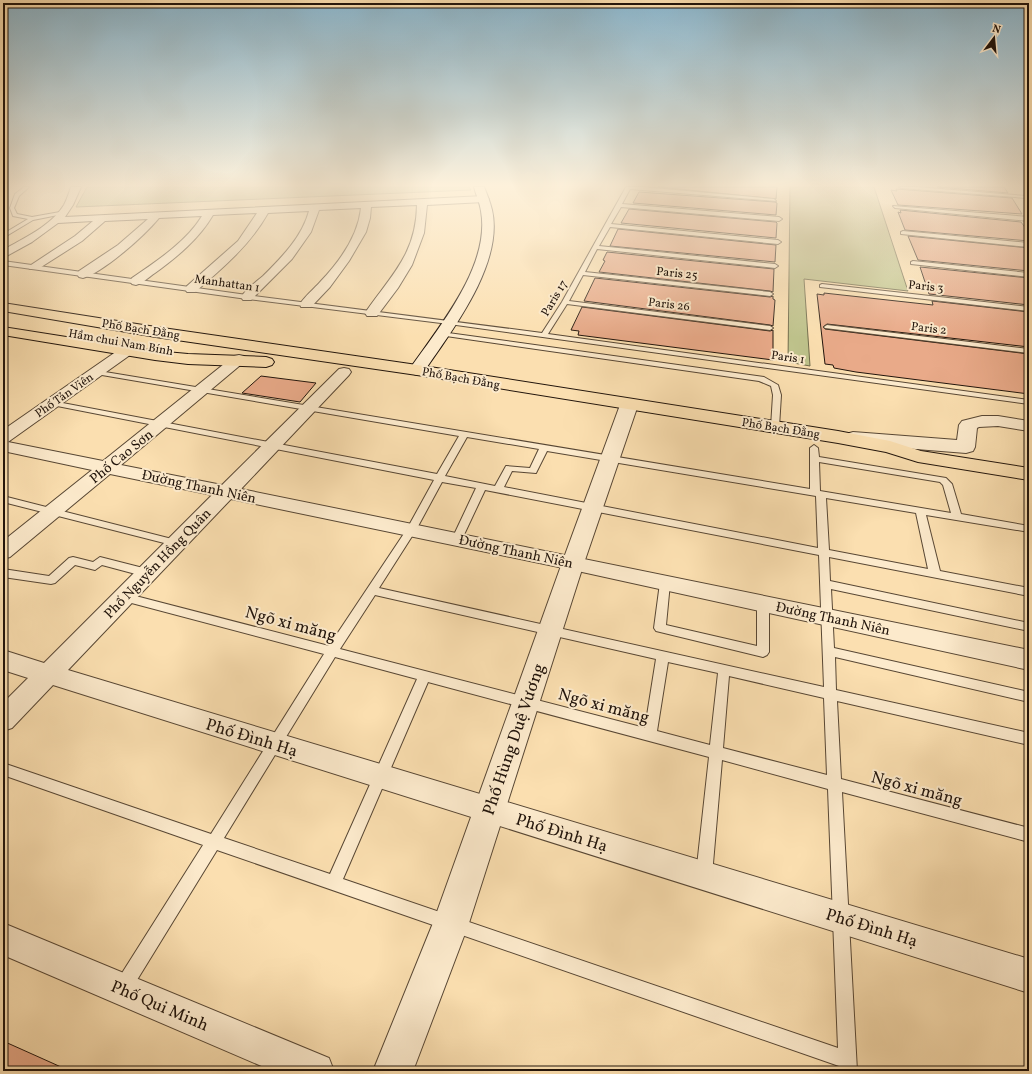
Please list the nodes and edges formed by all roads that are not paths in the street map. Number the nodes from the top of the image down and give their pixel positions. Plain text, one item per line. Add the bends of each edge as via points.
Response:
1 (32, 237) edge
2 (79, 237) edge
3 (134, 237) edge
4 (189, 237) edge
5 (246, 237) edge
6 (302, 237) edge
7 (356, 237) edge
8 (417, 237) edge
9 (485, 237) edge
10 (601, 237) edge
11 (729, 237) edge
12 (946, 237) edge
13 (778, 242) dead end
14 (1029, 245) edge
15 (596, 247) junction
16 (3, 255) edge
17 (3, 263) edge
18 (914, 263) dead end
19 (775, 266) dead end
20 (30, 269) junction
21 (582, 273) junction
22 (83, 274) junction
23 (1029, 275) edge
24 (136, 281) junction
25 (822, 286) dead end
26 (191, 289) junction
27 (770, 294) dead end
28 (244, 299) junction
29 (565, 302) junction
30 (306, 304) junction
31 (3, 307) edge
32 (1029, 309) edge
33 (3, 316) edge
34 (369, 316) junction
35 (3, 321) edge
36 (827, 327) dead end
37 (445, 328) junction
38 (770, 328) dead end
39 (3, 331) edge
40 (543, 336) junction
41 (279, 350) junction
42 (1029, 351) edge
43 (125, 352) junction
44 (239, 359) junction
45 (417, 370) junction
46 (96, 372) junction
47 (344, 372) junction
48 (201, 390) junction
49 (1029, 402) edge
50 (52, 403) junction
51 (308, 408) junction
52 (627, 411) junction
53 (159, 424) junction
54 (1029, 426) edge
55 (775, 427) junction
56 (464, 434) junction
57 (838, 437) junction
58 (3, 438) edge
59 (3, 446) edge
60 (271, 446) junction
61 (544, 448) junction
62 (814, 453) junction
63 (925, 457) junction
64 (611, 459) junction
65 (106, 467) junction
66 (1029, 474) edge
67 (439, 478) junction
68 (482, 486) junction
69 (498, 489) junction
70 (226, 492) junction
71 (818, 493) junction
72 (3, 499) edge
73 (594, 508) junction
74 (920, 510) junction
75 (53, 511) junction
76 (957, 517) junction
77 (1029, 529) edge
78 (410, 530) junction
79 (457, 539) junction
80 (176, 543) junction
81 (3, 552) edge
82 (823, 552) junction
83 (573, 563) junction
84 (3, 573) edge
85 (146, 573) junction
86 (935, 574) junction
87 (665, 583) junction
88 (825, 584) junction
89 (372, 590) junction
90 (1029, 592) edge
91 (124, 597) junction
92 (763, 603) junction
93 (826, 617) junction
94 (1029, 627) edge
95 (551, 630) junction
96 (828, 651) junction
97 (332, 652) junction
98 (663, 656) junction
99 (3, 660) edge
100 (1029, 660) edge
101 (724, 670) junction
102 (48, 674) junction
103 (425, 676) junction
104 (830, 694) junction
105 (1029, 697) edge
106 (526, 702) junction
107 (3, 720) edge
108 (650, 735) junction
109 (1029, 739) edge
110 (274, 744) junction
111 (716, 753) junction
112 (3, 769) edge
113 (380, 777) junction
114 (834, 783) junction
115 (489, 809) junction
116 (1029, 835) edge
117 (213, 842) junction
118 (703, 876) junction
119 (334, 883) junction
120 (841, 918) junction
121 (451, 922) junction
122 (3, 939) edge
123 (1029, 976) edge
124 (121, 989) junction
125 (848, 1065) edge
126 (316, 1071) edge
127 (393, 1071) edge

1 - 16 street
2 - 20 street
3 - 22 street
4 - 24 street
5 - 26 street
6 - 28 street via 271,274
7 - 30 street via 348,255
8 - 34 street via 411,254 388,292
9 - 37 street via 482,257 467,294
10 - 15 lane, Paris 17
11 - 13 lane
12 - 14 lane
15 - 19 lane
15 - 21 lane, Paris 17
17 - 20 lane, Manhattan 1
18 - 23 lane
20 - 22 lane, Manhattan 1
21 - 27 lane, Paris 25
21 - 29 lane, Paris 17
22 - 24 lane, Manhattan 1
24 - 26 lane, Manhattan 1
25 - 32 lane, Paris 3
26 - 28 lane, Manhattan 1
28 - 30 lane, Manhattan 1
29 - 38 lane, Paris 26
29 - 40 lane, Paris 17
30 - 34 lane, Manhattan 1
31 - 41 main road, Phố Bạch Đằng
33 - 41 main road, Hầm chui Nam Bính via 156,341 230,349
34 - 37 lane, Manhattan 1
35 - 44 main road, Hầm chui Nam Bính via 186,353
36 - 42 lane, Paris 2
37 - 40 lane, Paris 1
37 - 45 street
37 - 55 lane via 761,379 774,385 777,395
39 - 43 main road, Phố Bạch Đằng
40 - 49 lane, Paris 1
41 - 45 main road, Phố Bạch Đằng
43 - 44 main road, Phố Bạch Đằng via 180,358
43 - 46 street, Phố Tản Viên
44 - 47 main road, Phố Bạch Đằng
44 - 48 street, Phố Cao Sơn
45 - 52 main road, Phố Bạch Đằng
46 - 48 lane
46 - 50 street, Phố Tản Viên
47 - 51 street, Phố Nguyễn Hồng Quân
47 - 52 main road, Phố Bạch Đằng
48 - 51 lane
48 - 53 street, Phố Cao Sơn
50 - 53 lane
50 - 58 street, Phố Tản Viên
51 - 56 lane
51 - 60 street, Phố Nguyễn Hồng Quân
52 - 55 main road, Phố Bạch Đằng
52 - 62 main road, Phố Bạch Đằng
52 - 64 street, Phố Hùng Duệ Vương
53 - 60 lane
53 - 65 street, Phố Cao Sơn
54 - 57 street via 984,420 968,424 966,448
55 - 57 main road, Phố Bạch Đằng
56 - 61 lane
56 - 67 lane
57 - 63 main road, Phố Bạch Đằng
59 - 65 street, Đường Thanh Niên
60 - 67 lane
60 - 70 street, Phố Nguyễn Hồng Quân
61 - 64 lane
61 - 69 lane via 533,472 509,468
62 - 63 main road, Phố Bạch Đằng
62 - 71 lane
62 - 76 lane via 943,480 947,484
63 - 66 main road, Phố Bạch Đằng
64 - 71 lane
64 - 73 street, Phố Hùng Duệ Vương
65 - 70 street, Đường Thanh Niên
65 - 75 street, Phố Cao Sơn
67 - 68 lane
67 - 78 lane
68 - 69 lane
68 - 79 lane
69 - 73 lane
70 - 78 street, Đường Thanh Niên
70 - 80 street, Phố Nguyễn Hồng Quân
71 - 74 lane
71 - 82 lane
72 - 75 lane
73 - 82 lane
73 - 83 street, Phố Hùng Duệ Vương
74 - 76 lane
74 - 86 lane
75 - 80 lane
75 - 81 street, Phố Cao Sơn
76 - 77 lane
78 - 79 street, Đường Thanh Niên
78 - 89 lane
79 - 83 street, Đường Thanh Niên
80 - 85 street, Phố Nguyễn Hồng Quân
82 - 86 lane
82 - 88 lane
83 - 87 street, Đường Thanh Niên
83 - 95 street, Phố Hùng Duệ Vương
84 - 85 lane via 50,580 73,561 95,566 100,561
85 - 91 street, Phố Nguyễn Hồng Quân
86 - 90 lane
87 - 92 street, Đường Thanh Niên
87 - 92 lane via 660,628 763,652
88 - 93 lane
88 - 94 lane
89 - 95 lane
89 - 97 lane
91 - 97 lane, Ngõ xi măng
91 - 102 street, Phố Nguyễn Hồng Quân
92 - 93 street, Đường Thanh Niên
93 - 96 lane
93 - 100 street, Đường Thanh Niên
95 - 98 lane
95 - 106 street, Phố Hùng Duệ Vương
96 - 104 lane
96 - 105 lane
97 - 103 lane, Ngõ xi măng
97 - 110 lane
98 - 101 lane
98 - 108 lane
99 - 102 street, Phố Đình Hạ
101 - 104 lane
101 - 111 lane
102 - 107 street, Phố Nguyễn Hồng Quân
102 - 110 street, Phố Đình Hạ
103 - 106 lane, Ngõ xi măng
103 - 113 lane
104 - 109 lane
104 - 114 lane
106 - 108 lane, Ngõ xi măng
106 - 115 street, Phố Hùng Duệ Vương
108 - 111 lane, Ngõ xi măng
110 - 113 street, Phố Đình Hạ
110 - 117 lane
111 - 114 lane, Ngõ xi măng
111 - 118 lane
112 - 117 lane
113 - 115 street, Phố Đình Hạ
113 - 119 lane
114 - 116 lane, Ngõ xi măng
114 - 120 lane
115 - 118 street, Phố Đình Hạ
115 - 121 street, Phố Hùng Duệ Vương
117 - 119 lane
117 - 124 lane
118 - 120 street, Phố Đình Hạ
119 - 121 lane
120 - 123 street, Phố Đình Hạ
120 - 125 lane
121 - 125 lane
121 - 127 street, Phố Hùng Duệ Vương
122 - 124 street, Phố Qui Minh
124 - 126 street, Phố Qui Minh

